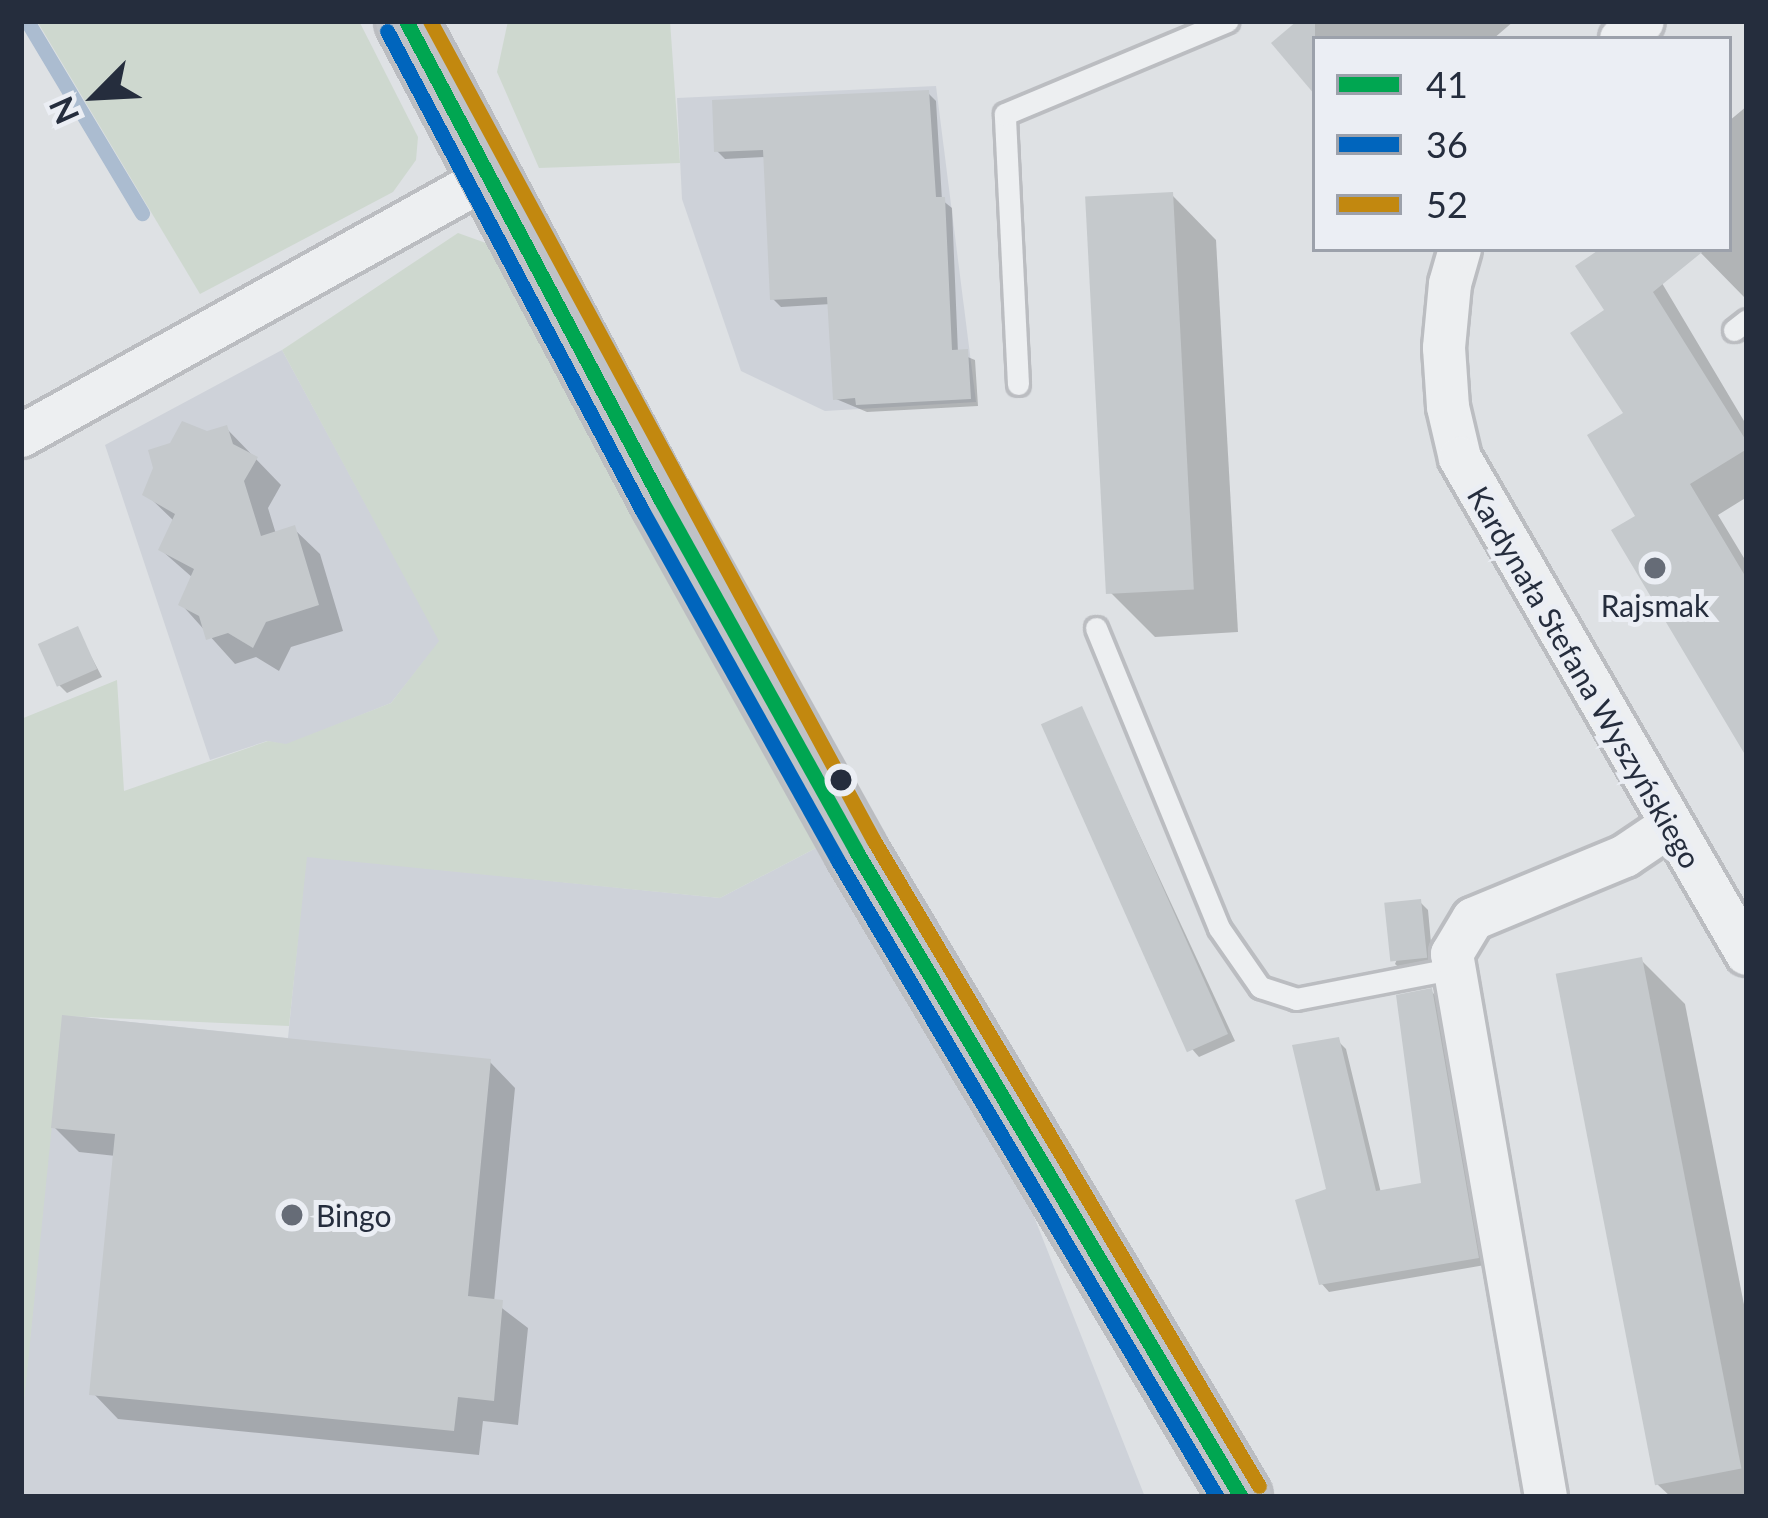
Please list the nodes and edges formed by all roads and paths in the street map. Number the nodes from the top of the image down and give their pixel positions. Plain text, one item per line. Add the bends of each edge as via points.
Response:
1 (406, 21) edge
2 (1227, 21) edge
3 (488, 177) junction
4 (1459, 252) edge
5 (1018, 385) dead end
6 (21, 436) edge
7 (1096, 628) dead end
8 (1671, 825) junction
9 (1747, 954) edge
10 (1455, 968) junction
11 (1241, 1497) edge
12 (1546, 1497) edge

1 - 3 main road
2 - 5 lane via 1005,114
3 - 6 street
3 - 11 main road via 856,851
4 - 8 street, Kardynała Stefana Wyszyńskiego via 1444,348 1460,458
7 - 10 lane via 1219,928 1260,987 1296,999
8 - 9 street, Kardynała Stefana Wyszyńskiego
8 - 10 street via 1625,856 1473,919 1452,954
10 - 12 street

